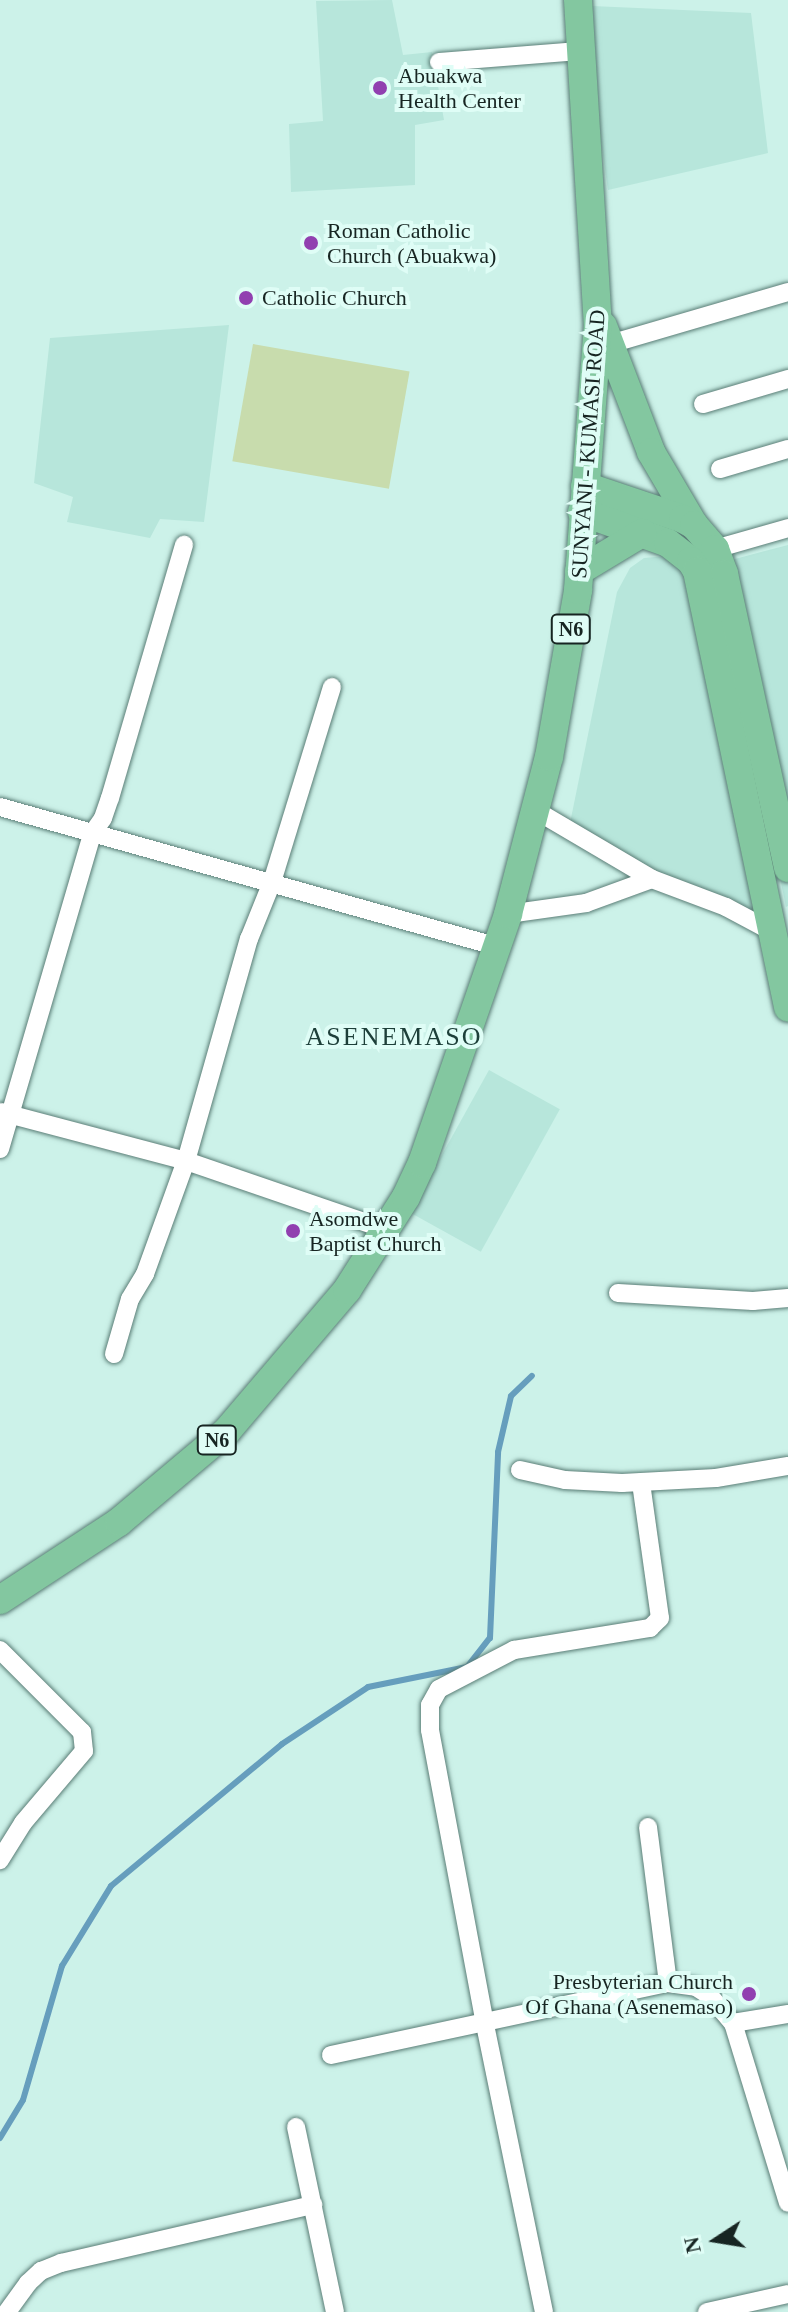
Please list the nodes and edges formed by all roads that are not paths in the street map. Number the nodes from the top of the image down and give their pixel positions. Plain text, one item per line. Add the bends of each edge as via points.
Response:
1 (578, 0) edge
2 (580, 51) junction
3 (439, 62) dead end
4 (788, 292) edge
5 (598, 311) junction
6 (610, 344) junction
7 (788, 379) edge
8 (703, 404) dead end
9 (788, 449) edge
10 (720, 469) dead end
11 (583, 499) junction
12 (694, 525) junction
13 (788, 528) edge
14 (642, 533) junction
15 (184, 545) dead end
16 (715, 549) junction
17 (579, 571) junction
18 (332, 687) dead end
19 (0, 807) edge
20 (535, 810) junction
21 (92, 834) junction
22 (788, 868) edge
23 (652, 879) junction
24 (272, 882) junction
25 (508, 914) junction
26 (771, 931) junction
27 (495, 946) junction
28 (788, 1008) edge
29 (5, 1113) edge
30 (0, 1149) edge
31 (186, 1161) junction
32 (385, 1229) junction
33 (618, 1293) dead end
34 (788, 1298) edge
35 (114, 1354) dead end
36 (788, 1466) edge
37 (520, 1470) dead end
38 (641, 1482) junction
39 (0, 1600) edge
40 (0, 1650) edge
41 (648, 1827) dead end
42 (0, 1860) edge
43 (668, 1983) junction
44 (788, 2014) edge
45 (733, 2023) junction
46 (485, 2024) junction
47 (331, 2055) dead end
48 (296, 2127) dead end
49 (788, 2203) edge
50 (313, 2205) junction
51 (788, 2294) edge
52 (752, 2307) edge
53 (7, 2312) edge
54 (335, 2312) edge
55 (544, 2312) edge
56 (707, 2312) edge

1 - 2 main road, SUNYANI - KUMASI ROAD / N6
2 - 3 street
2 - 5 main road, SUNYANI - KUMASI ROAD / N6
4 - 6 street
5 - 6 main road
5 - 11 main road, SUNYANI - KUMASI ROAD / N6
6 - 12 main road via 651,452
7 - 8 street
9 - 10 street
11 - 12 main road via 628,498
11 - 14 main road
11 - 17 main road, SUNYANI - KUMASI ROAD / N6
12 - 16 main road
13 - 16 street
14 - 17 main road
14 - 26 main road via 677,549 697,571
15 - 21 street via 110,798
16 - 22 main road
17 - 20 main road, SUNYANI - KUMASI ROAD / N6 via 554,736
18 - 24 street
19 - 21 street
20 - 23 street
20 - 25 main road, SUNYANI - KUMASI ROAD / N6
21 - 24 street
21 - 29 street
23 - 25 street via 586,903
23 - 26 street
24 - 27 street
24 - 31 street via 236,981
25 - 27 main road, SUNYANI - KUMASI ROAD / N6
26 - 28 main road
27 - 32 main road, SUNYANI - KUMASI ROAD / N6 via 422,1163
29 - 30 street
29 - 31 street
31 - 32 street
31 - 35 street via 145,1274 130,1299
32 - 39 main road, SUNYANI - KUMASI ROAD / N6 via 347,1290 227,1431 119,1522
33 - 34 street via 753,1301
36 - 38 street via 716,1478
37 - 38 street via 565,1480
38 - 46 street via 660,1618 650,1628 514,1650 439,1689 430,1705 430,1730
40 - 42 street via 82,1732 84,1751 23,1823
41 - 43 street
43 - 45 street via 696,1987
43 - 46 street
44 - 45 street
45 - 49 street
46 - 47 street
46 - 55 street
48 - 50 street
50 - 53 street via 61,2263 41,2271
50 - 54 street
51 - 52 street
52 - 56 street

